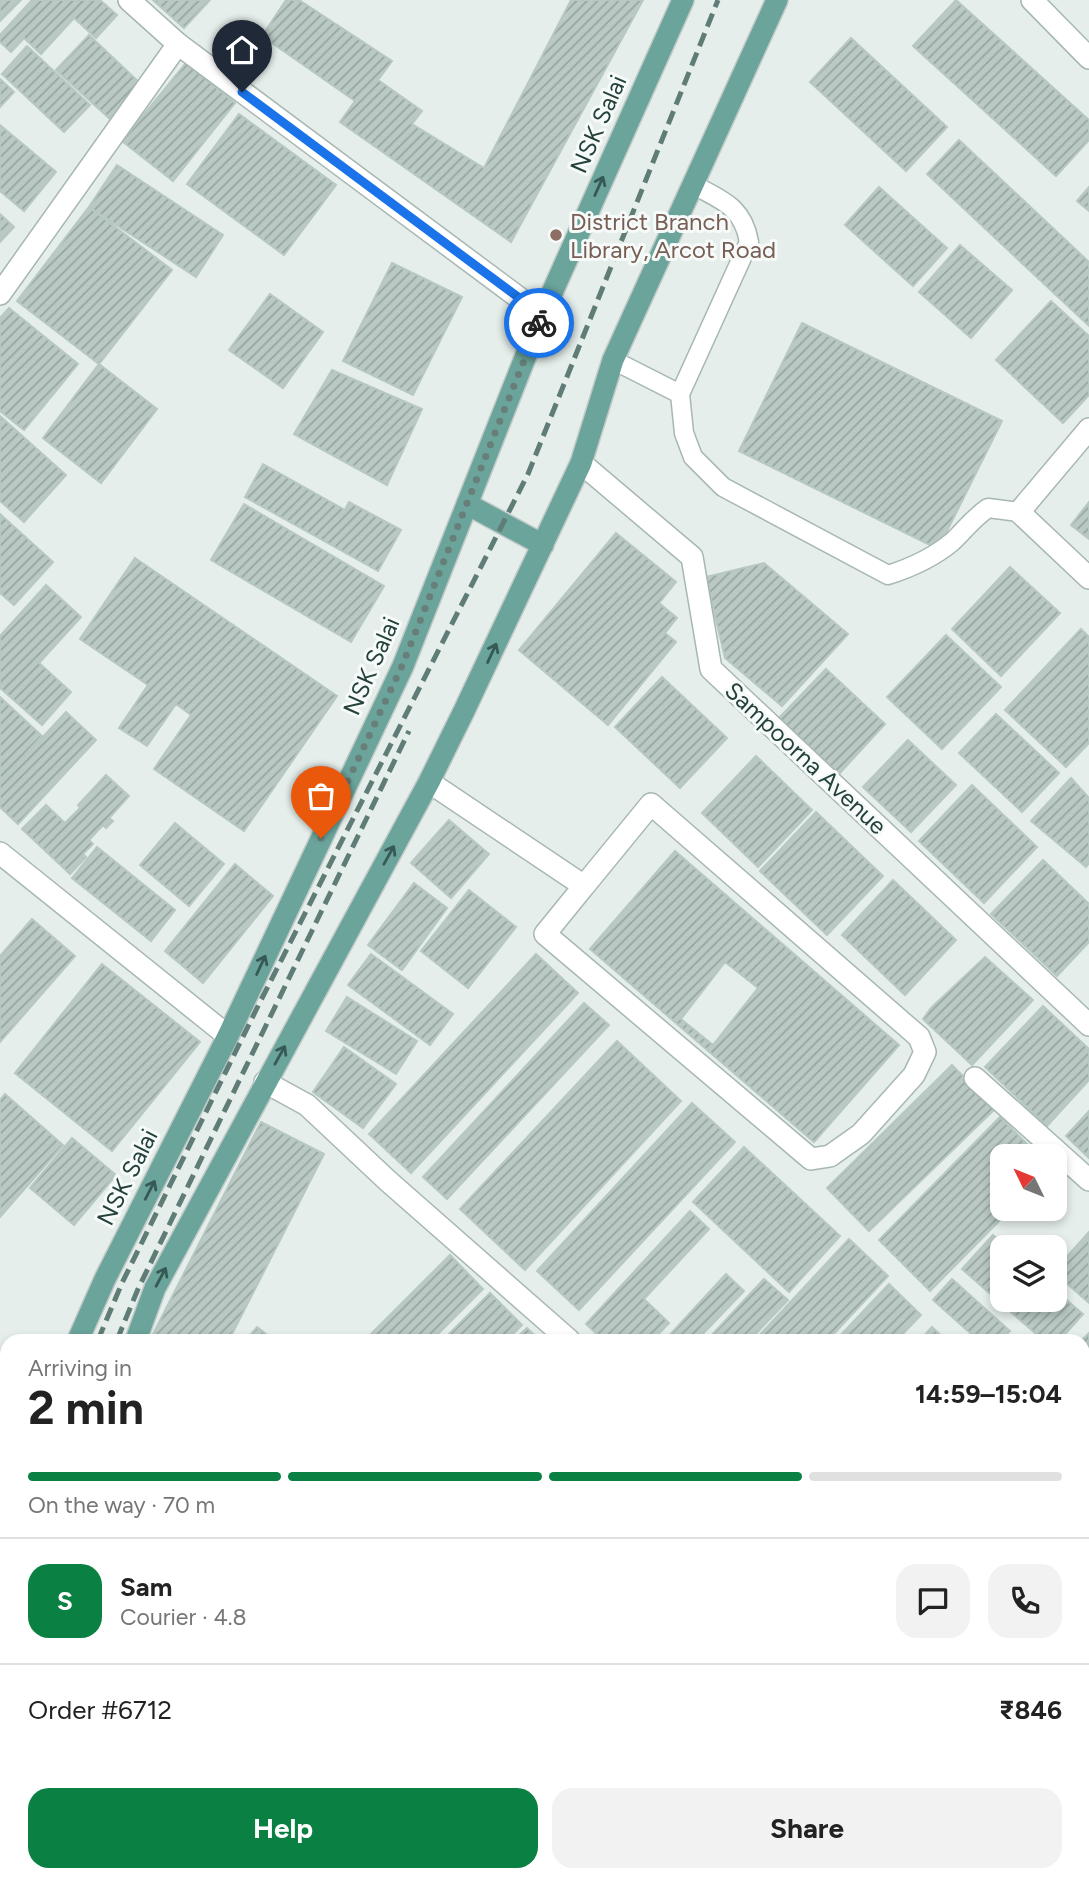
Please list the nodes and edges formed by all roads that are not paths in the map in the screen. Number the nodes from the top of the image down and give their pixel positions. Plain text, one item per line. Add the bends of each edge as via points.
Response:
1 (129, 0) edge
2 (682, 0) edge
3 (777, 0) edge
4 (1032, 0) edge
5 (177, 44) junction
6 (1089, 58) edge
7 (692, 184) junction
8 (0, 294) edge
9 (542, 315) junction
10 (612, 360) junction
11 (680, 394) junction
12 (1089, 429) edge
13 (581, 463) junction
14 (467, 504) junction
15 (1019, 512) junction
16 (542, 545) junction
17 (1089, 578) edge
18 (429, 782) junction
19 (0, 853) edge
20 (584, 886) junction
21 (1089, 1026) edge
22 (228, 1035) junction
23 (975, 1078) dead end
24 (265, 1082) junction
25 (1089, 1180) edge
26 (81, 1334) edge
27 (137, 1334) edge
28 (562, 1334) edge

1 - 5 street
9 -> 2 main road, NSK Salai
3 - 7 main road
4 - 6 street
5 - 8 street
5 - 9 street
7 - 10 main road
7 - 11 lane via 737,212 749,242
9 - 14 main road, NSK Salai
10 - 11 lane
10 - 13 main road
11 - 15 lane via 684,433 693,457 723,487 888,575 933,555 988,508
12 - 15 street
13 - 16 main road
13 - 21 street, Sampoorna Avenue via 692,557 711,669
14 - 16 main road
22 -> 14 main road, NSK Salai via 402,666
15 - 17 street
18 -> 16 main road
18 - 20 street
24 -> 18 main road
19 - 22 street
20 - 20 street via 545,934 811,1158 830,1156 862,1134 914,1075 925,1052 919,1037 651,804
26 -> 22 main road, NSK Salai
23 - 25 street
27 -> 24 main road via 155,1288
24 - 28 street via 307,1105

